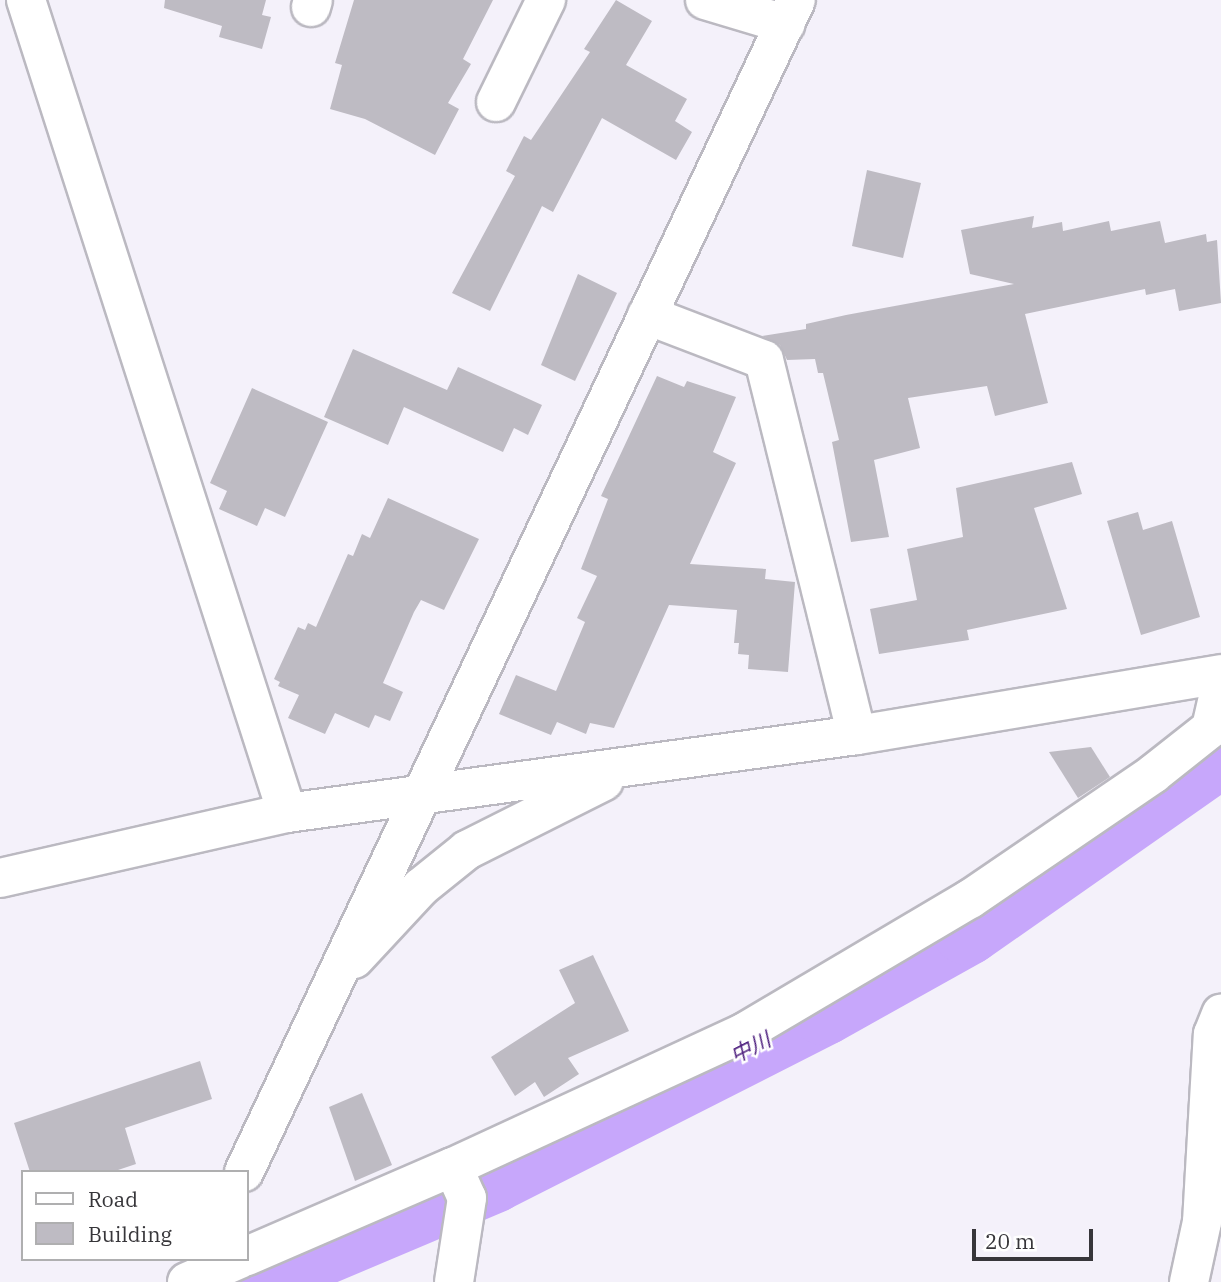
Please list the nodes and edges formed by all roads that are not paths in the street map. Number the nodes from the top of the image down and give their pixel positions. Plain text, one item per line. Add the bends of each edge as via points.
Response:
1 (26, 0) edge
2 (546, 0) edge
3 (716, 2) edge
4 (791, 12) edge
5 (496, 102) dead end
6 (647, 314) junction
7 (1221, 674) edge
8 (1221, 684) edge
9 (857, 735) junction
10 (638, 766) junction
11 (420, 793) junction
12 (287, 813) junction
13 (0, 878) edge
14 (328, 988) junction
15 (1221, 1014) edge
16 (245, 1170) edge
17 (460, 1182) junction
18 (248, 1256) edge
19 (235, 1261) edge
20 (194, 1276) edge
21 (454, 1282) edge
22 (1189, 1282) edge

1 - 12 street
2 - 5 street
3 - 4 street
4 - 6 street
6 - 9 street via 764,360
6 - 11 street
7 - 9 street
8 - 17 street via 1211,728 1153,774 970,898 745,1031
9 - 10 street
10 - 11 street
10 - 14 street via 534,813 467,850 421,887
11 - 12 street
11 - 14 street
12 - 13 street
14 - 16 street
15 - 22 street via 1213,1034 1202,1222
17 - 18 street
17 - 21 street
19 - 20 street

